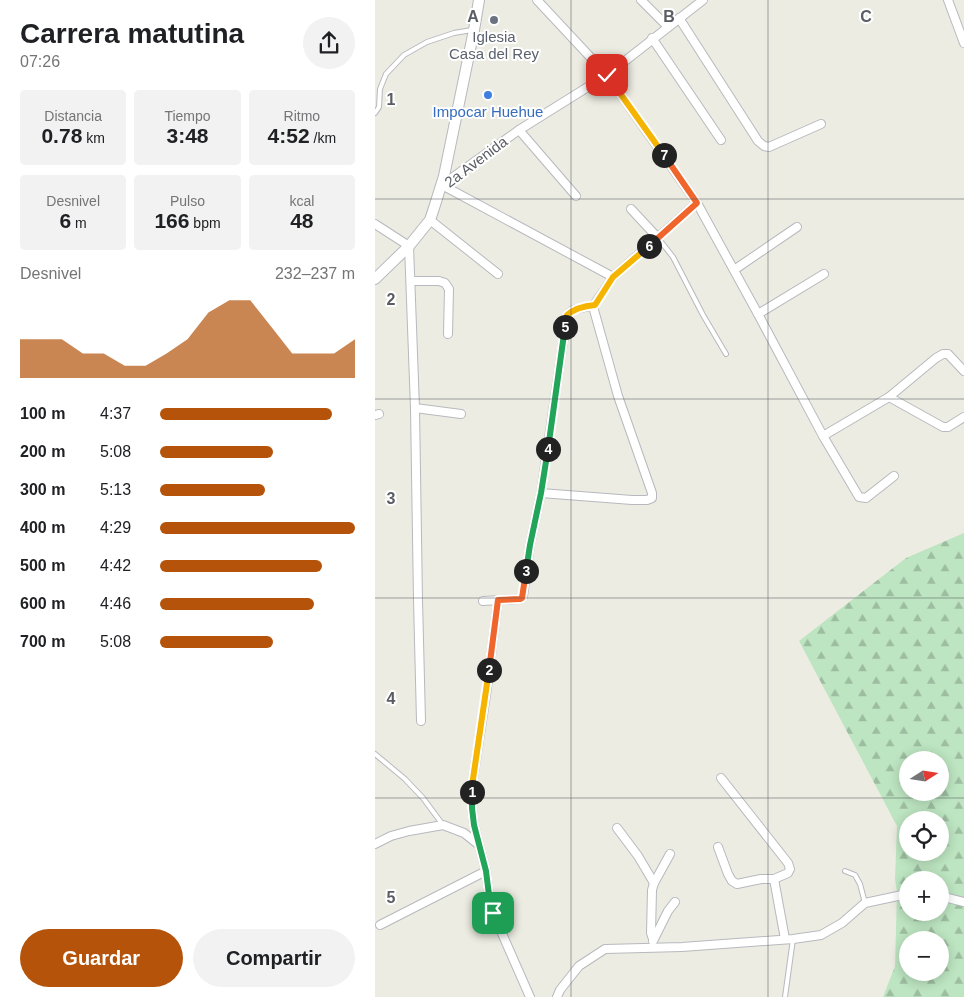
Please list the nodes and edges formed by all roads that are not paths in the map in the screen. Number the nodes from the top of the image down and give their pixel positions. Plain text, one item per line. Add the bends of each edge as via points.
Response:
1 (479, 0) edge
2 (537, 0) edge
3 (641, 0) edge
4 (703, 0) edge
5 (948, 0) edge
6 (679, 18) junction
7 (668, 27) junction
8 (474, 30) junction
9 (653, 38) junction
10 (964, 41) edge
11 (607, 75) junction
12 (375, 113) edge
13 (821, 124) dead end
14 (519, 130) junction
15 (721, 140) dead end
16 (442, 185) junction
17 (576, 196) dead end
18 (697, 203) junction
19 (631, 209) dead end
20 (430, 220) junction
21 (375, 224) edge
22 (797, 227) dead end
23 (657, 238) junction
24 (409, 246) junction
25 (734, 270) junction
26 (498, 274) dead end
27 (824, 274) dead end
28 (613, 277) junction
29 (375, 279) edge
30 (411, 281) junction
31 (595, 305) junction
32 (758, 314) junction
33 (448, 334) dead end
34 (726, 354) dead end
35 (964, 371) edge
36 (889, 398) junction
37 (415, 408) junction
38 (461, 414) dead end
39 (964, 417) edge
40 (823, 436) junction
41 (894, 476) dead end
42 (541, 493) junction
43 (498, 600) junction
44 (483, 601) dead end
45 (421, 722) dead end
46 (375, 754) edge
47 (721, 778) dead end
48 (443, 825) junction
49 (617, 828) dead end
50 (375, 844) edge
51 (479, 846) junction
52 (718, 847) dead end
53 (670, 854) dead end
54 (486, 871) junction
55 (845, 871) dead end
56 (774, 879) junction
57 (654, 883) junction
58 (899, 896) edge
59 (949, 898) edge
60 (675, 902) dead end
61 (964, 902) edge
62 (865, 904) junction
63 (380, 925) dead end
64 (653, 939) junction
65 (789, 939) junction
66 (650, 948) junction
67 (530, 997) edge
68 (557, 997) edge
69 (785, 997) edge

1 - 8 street
2 - 11 street
3 - 7 street
4 - 6 street, 2a Avenida
5 - 10 street
6 - 7 street, 2a Avenida
6 - 13 street via 764,146
7 - 9 street, 2a Avenida
8 - 12 lane via 427,42 404,55 386,74 379,89 379,107
8 - 16 street
9 - 11 street, 2a Avenida
9 - 15 street
11 - 14 street, 2a Avenida
11 - 18 street
14 - 16 street, 2a Avenida
14 - 17 street
16 - 20 street, 2a Avenida
16 - 28 street
18 - 23 street
18 - 25 street
19 - 23 street
20 - 24 street, 2a Avenida
20 - 26 street
21 - 24 street
22 - 25 street
23 - 28 street
23 - 34 lane via 673,257
24 - 29 street, 2a Avenida
24 - 30 street
25 - 32 street
27 - 32 street
28 - 31 street
30 - 33 street via 445,283 449,289
30 - 37 street
31 - 42 street via 573,310 567,315
31 - 42 street via 618,396 652,498 632,500
32 - 40 street
35 - 36 street via 948,354 943,354
36 - 39 street via 939,426 947,427
36 - 40 street
37 - 38 street
37 - 45 street
40 - 41 street via 859,497 866,498
42 - 43 street via 523,596
43 - 44 street
43 - 51 street via 473,779 472,808
46 - 48 lane via 405,779
47 - 56 street via 789,863 788,873
48 - 50 street via 400,833
48 - 51 street via 464,833
49 - 57 street
51 - 54 street
52 - 56 street via 727,874 737,884
53 - 57 street
54 - 63 street
54 - 67 street via 493,913
55 - 62 lane via 855,875
56 - 65 street
57 - 64 street
58 - 62 street
59 - 61 street
60 - 64 street
62 - 65 street via 821,935
64 - 66 street
65 - 66 street
65 - 69 lane
66 - 68 street via 605,949 579,966

